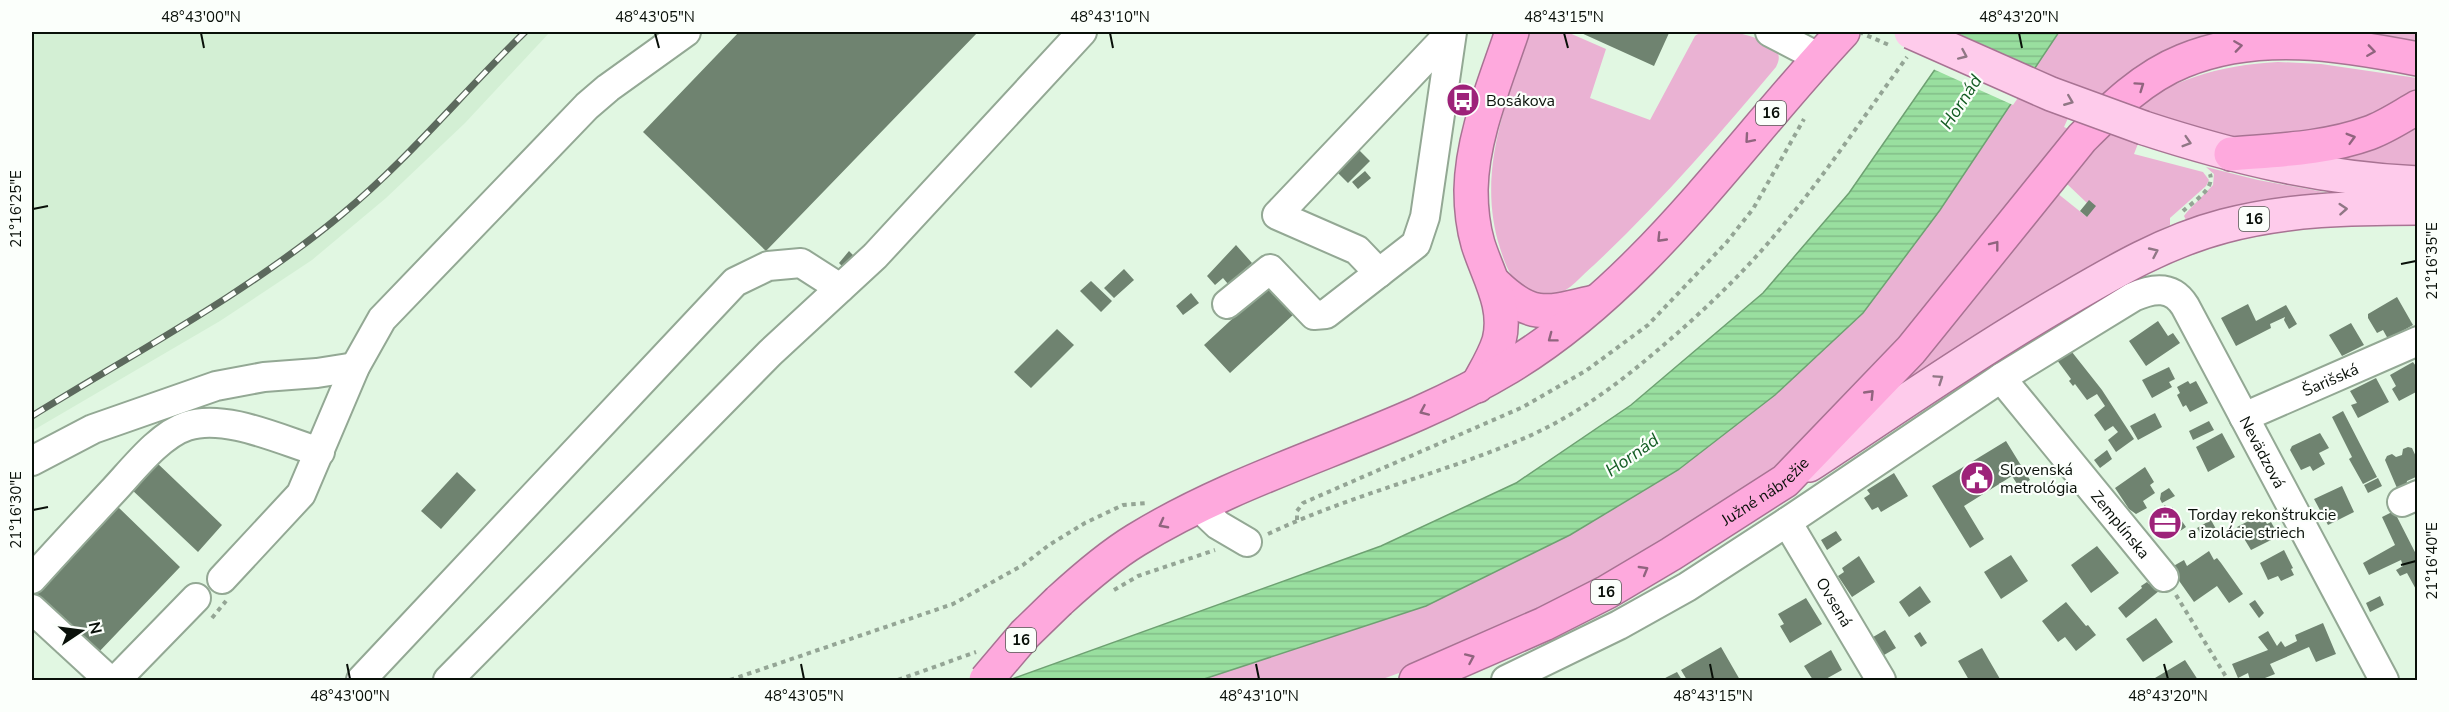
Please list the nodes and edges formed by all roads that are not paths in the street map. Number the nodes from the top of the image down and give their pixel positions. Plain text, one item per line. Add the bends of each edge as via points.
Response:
1 (686, 32) edge
2 (1082, 32) edge
3 (1451, 32) edge
4 (1512, 32) edge
5 (1770, 32) edge
6 (1843, 32) edge
7 (2312, 38) edge
8 (1912, 40) edge
9 (1818, 57) junction
10 (2418, 59) edge
11 (2411, 111) edge
12 (2231, 154) junction
13 (2418, 183) edge
14 (2418, 208) edge
15 (1379, 273) junction
16 (1495, 284) junction
17 (840, 288) junction
18 (2169, 291) joint
19 (1598, 301) junction
20 (1227, 304) dead end
21 (2418, 340) edge
22 (355, 368) junction
23 (2001, 378) junction
24 (1477, 386) junction
25 (2244, 417) junction
26 (320, 452) junction
27 (32, 461) edge
28 (1785, 481) junction
29 (1198, 506) junction
30 (1787, 522) junction
31 (1247, 542) road end
32 (2164, 577) road end
33 (32, 579) edge
34 (222, 579) dead end
35 (196, 598) dead end
36 (32, 609) edge
37 (977, 668) edge
38 (361, 681) edge
39 (448, 681) edge
40 (1416, 681) edge
41 (1506, 681) edge
42 (1881, 681) edge
43 (2384, 681) edge

1 - 22 street via 587,106 382,319
2 - 17 street via 875,256
3 - 15 street via 1425,217 1416,243
3 - 15 street via 1277,215 1357,250
4 - 16 highway via 1486,108 1471,188 1478,244
5 - 9 street
6 - 9 highway, 16
7 -> 10 highway
28 -> 7 highway via 1911,350 2034,195 2113,107 2181,61 2212,51
8 -> 12 main road, bridge via 2144,128
9 -> 19 highway, 16 via 1680,217
12 -> 11 highway via 2341,141 2369,133
12 - 13 main road via 2329,174
28 -> 14 main road, Južné nábrežie / 16 via 1994,342 2133,261 2185,238 2249,220 2313,211
15 - 20 street via 1326,314 1314,315 1270,269
16 - 19 highway via 1513,301 1535,310 1564,309
16 - 24 highway via 1499,340
17 - 38 street via 801,263 768,266 735,282
17 - 39 street via 770,353
18 - 23 street, Južné nábrežie via 2156,289 2133,297
18 - 25 street, Nevädzová via 2185,306
19 -> 24 highway, 16 via 1546,343
21 - 25 street, Šarišská
22 - 26 street
22 - 27 street via 216,386 93,429
23 - 30 street, Južné nábrežie
23 - 32 street, Zemplínska
24 -> 29 highway, 16 via 1387,428
25 - 43 street, Nevädzová
26 - 33 street via 234,425 187,425 167,436 142,460
26 - 34 street via 301,494
40 -> 28 highway, Južné nábrežie / 16 via 1607,591
29 - 31 street via 1218,525
29 -> 37 highway, 16, bridge via 1116,553 1025,634
30 - 41 street, Južné nábrežie via 1687,587
30 - 42 street, Ovsená
35 - 36 street via 119,677 108,679

